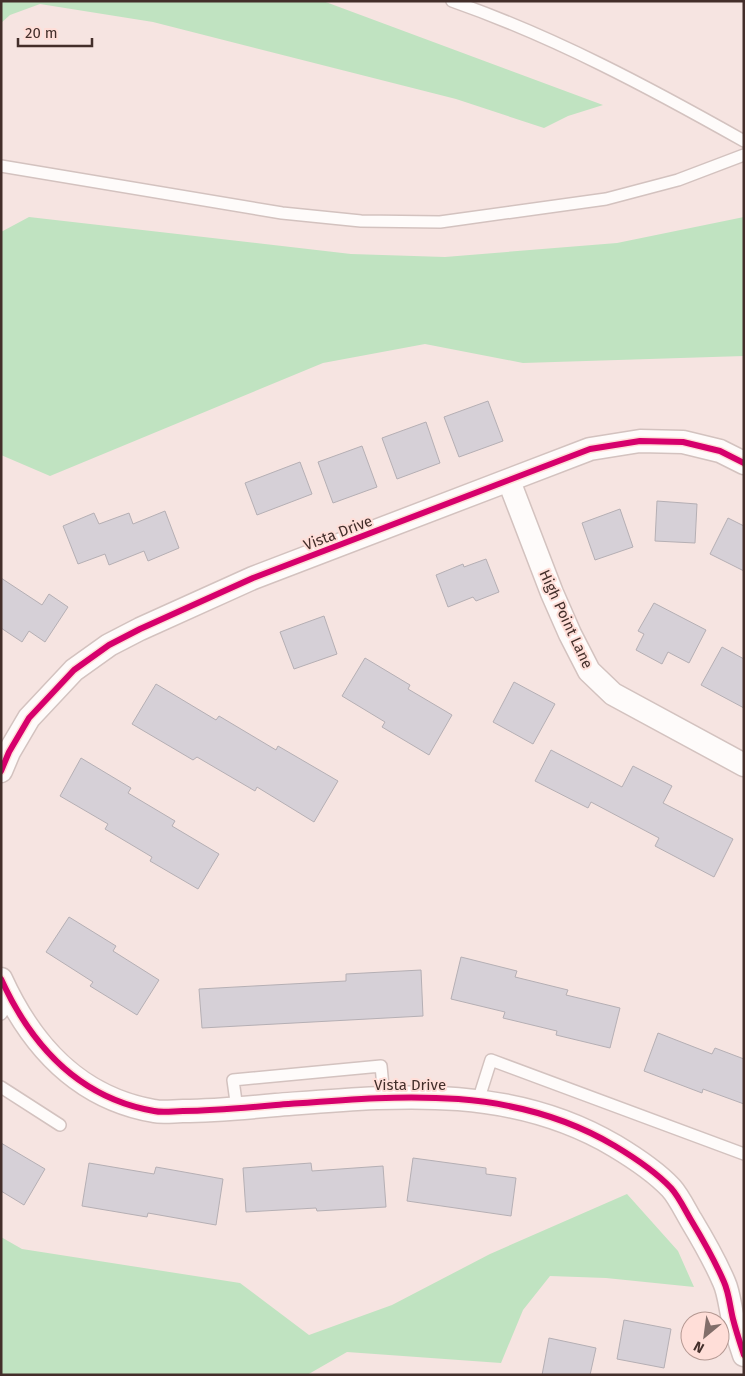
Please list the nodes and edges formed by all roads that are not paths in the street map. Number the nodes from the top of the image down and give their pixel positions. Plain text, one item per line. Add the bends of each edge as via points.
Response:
1 (452, 1) edge
2 (744, 141) edge
3 (744, 155) edge
4 (1, 166) edge
5 (744, 463) edge
6 (509, 481) junction
7 (744, 766) edge
8 (1, 771) edge
9 (1, 979) edge
10 (6, 1007) edge
11 (1, 1087) edge
12 (384, 1097) junction
13 (478, 1101) junction
14 (237, 1108) junction
15 (60, 1125) dead end
16 (744, 1154) edge
17 (744, 1355) edge

1 - 2 lane via 524,28 582,55
3 - 4 lane via 678,180 606,199 440,222 361,222 301,216
5 - 6 street, Vista Drive via 720,450 682,442 640,440 590,448
6 - 7 street, High Point Lane via 552,593 589,671 613,694
6 - 8 street, Vista Drive via 253,578 110,645 74,670 29,718
9 - 10 street, Vista Drive
10 - 14 street, Vista Drive via 57,1062 85,1086 110,1098 156,1111
11 - 15 lane
12 - 13 street, Vista Drive
12 - 14 street, Vista Drive
12 - 14 lane via 381,1066 234,1080
13 - 16 lane via 491,1060
13 - 17 street, Vista Drive via 566,1122 596,1135 640,1161 672,1190 726,1284

